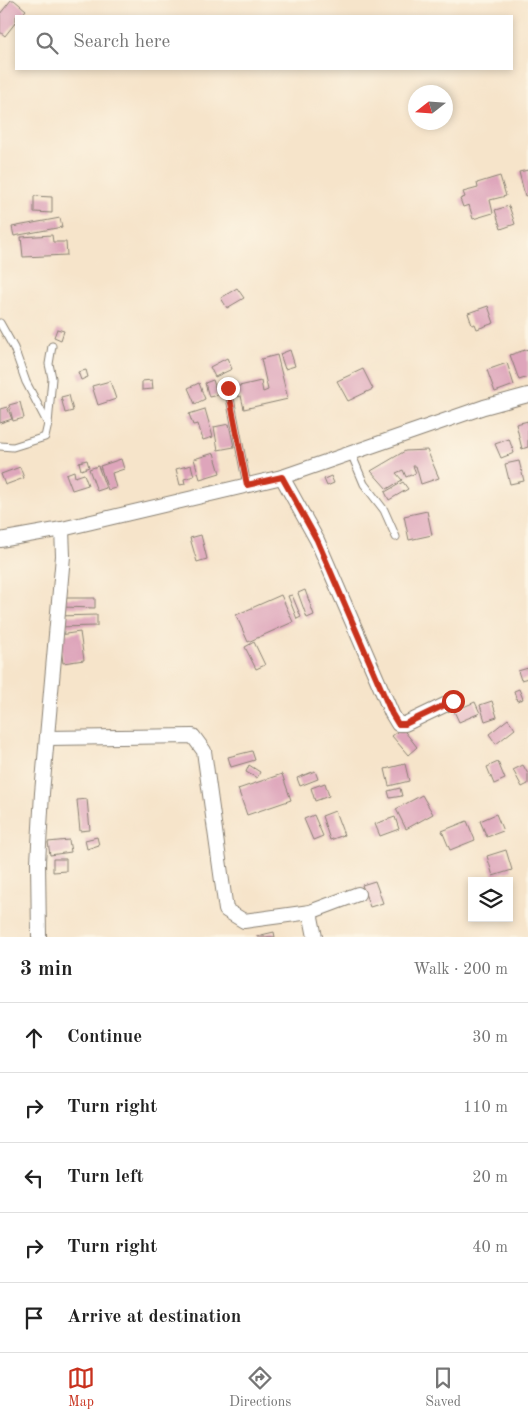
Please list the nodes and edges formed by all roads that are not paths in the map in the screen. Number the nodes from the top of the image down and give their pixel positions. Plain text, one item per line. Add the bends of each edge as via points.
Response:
1 (0, 323) edge
2 (52, 346) dead end
3 (228, 388) dead end
4 (528, 395) edge
5 (48, 424) junction
6 (0, 446) edge
7 (350, 453) junction
8 (282, 477) junction
9 (247, 485) junction
10 (62, 529) junction
11 (396, 537) dead end
12 (0, 540) edge
13 (453, 701) dead end
14 (47, 738) junction
15 (358, 894) dead end
16 (310, 912) junction
17 (39, 937) edge
18 (314, 937) edge

1 - 5 lane
2 - 5 lane
3 - 9 lane
4 - 7 street
5 - 6 lane via 45,437 13,448
7 - 8 street
7 - 11 lane via 364,484 384,510
8 - 9 street
8 - 13 street via 317,540 398,724 405,724
9 - 10 street
10 - 12 street
10 - 14 street via 63,556
14 - 16 street via 193,736 204,751 226,910 244,921
14 - 17 street via 38,862
15 - 16 street
16 - 18 street

